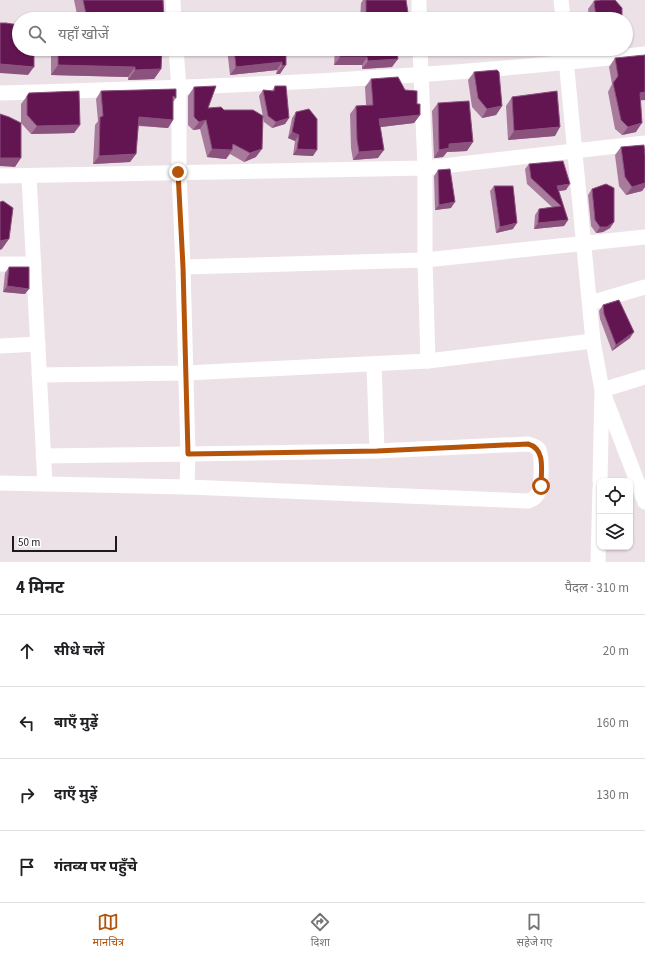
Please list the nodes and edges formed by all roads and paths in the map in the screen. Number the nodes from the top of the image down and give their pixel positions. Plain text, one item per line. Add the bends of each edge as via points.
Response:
1 (173, 0) edge
2 (418, 0) edge
3 (561, 0) edge
4 (174, 12) edge
5 (419, 12) edge
6 (562, 12) edge
7 (633, 54) edge
8 (645, 54) edge
9 (177, 56) edge
10 (420, 56) edge
11 (566, 56) edge
12 (420, 75) junction
13 (179, 88) junction
14 (0, 93) edge
15 (645, 143) edge
16 (574, 151) junction
17 (425, 168) junction
18 (178, 172) junction
19 (0, 176) edge
20 (29, 176) junction
21 (645, 237) edge
22 (585, 244) junction
23 (424, 260) junction
24 (0, 264) edge
25 (34, 264) junction
26 (183, 267) junction
27 (645, 287) edge
28 (590, 303) junction
29 (593, 341) junction
30 (38, 344) junction
31 (0, 346) edge
32 (428, 361) junction
33 (374, 364) junction
34 (186, 373) junction
35 (39, 375) junction
36 (645, 377) edge
37 (602, 390) junction
38 (377, 451) junction
39 (188, 454) junction
40 (43, 456) junction
41 (600, 478) edge
42 (641, 479) edge
43 (0, 483) edge
44 (45, 484) junction
45 (187, 487) junction
46 (645, 502) edge
47 (599, 514) edge
48 (598, 562) edge

1 - 4 street
2 - 5 street
3 - 6 street
7 - 8 street
9 - 13 street
10 - 12 street
11 - 12 street
11 - 16 street
12 - 13 street
12 - 17 street
13 - 14 street
13 - 18 street
15 - 16 street
16 - 17 street
16 - 22 street
17 - 18 street
17 - 23 street
18 - 20 street
18 - 26 street
19 - 20 street
20 - 25 street
21 - 22 street
22 - 23 street
22 - 28 street
23 - 26 street
23 - 32 street
24 - 25 street
25 - 30 street
26 - 34 street
27 - 28 street
28 - 29 street
29 - 32 street
29 - 37 street
30 - 31 street
30 - 35 street
32 - 33 street
33 - 34 street
33 - 38 street
34 - 35 street
34 - 39 street
35 - 40 street
36 - 37 street
37 - 41 street
37 - 42 street
38 - 39 street
38 - 45 street via 534,445 540,457 541,486 535,498 528,500
39 - 40 street
39 - 45 street
40 - 44 street
42 - 46 street
43 - 44 street
44 - 45 street
47 - 48 street

